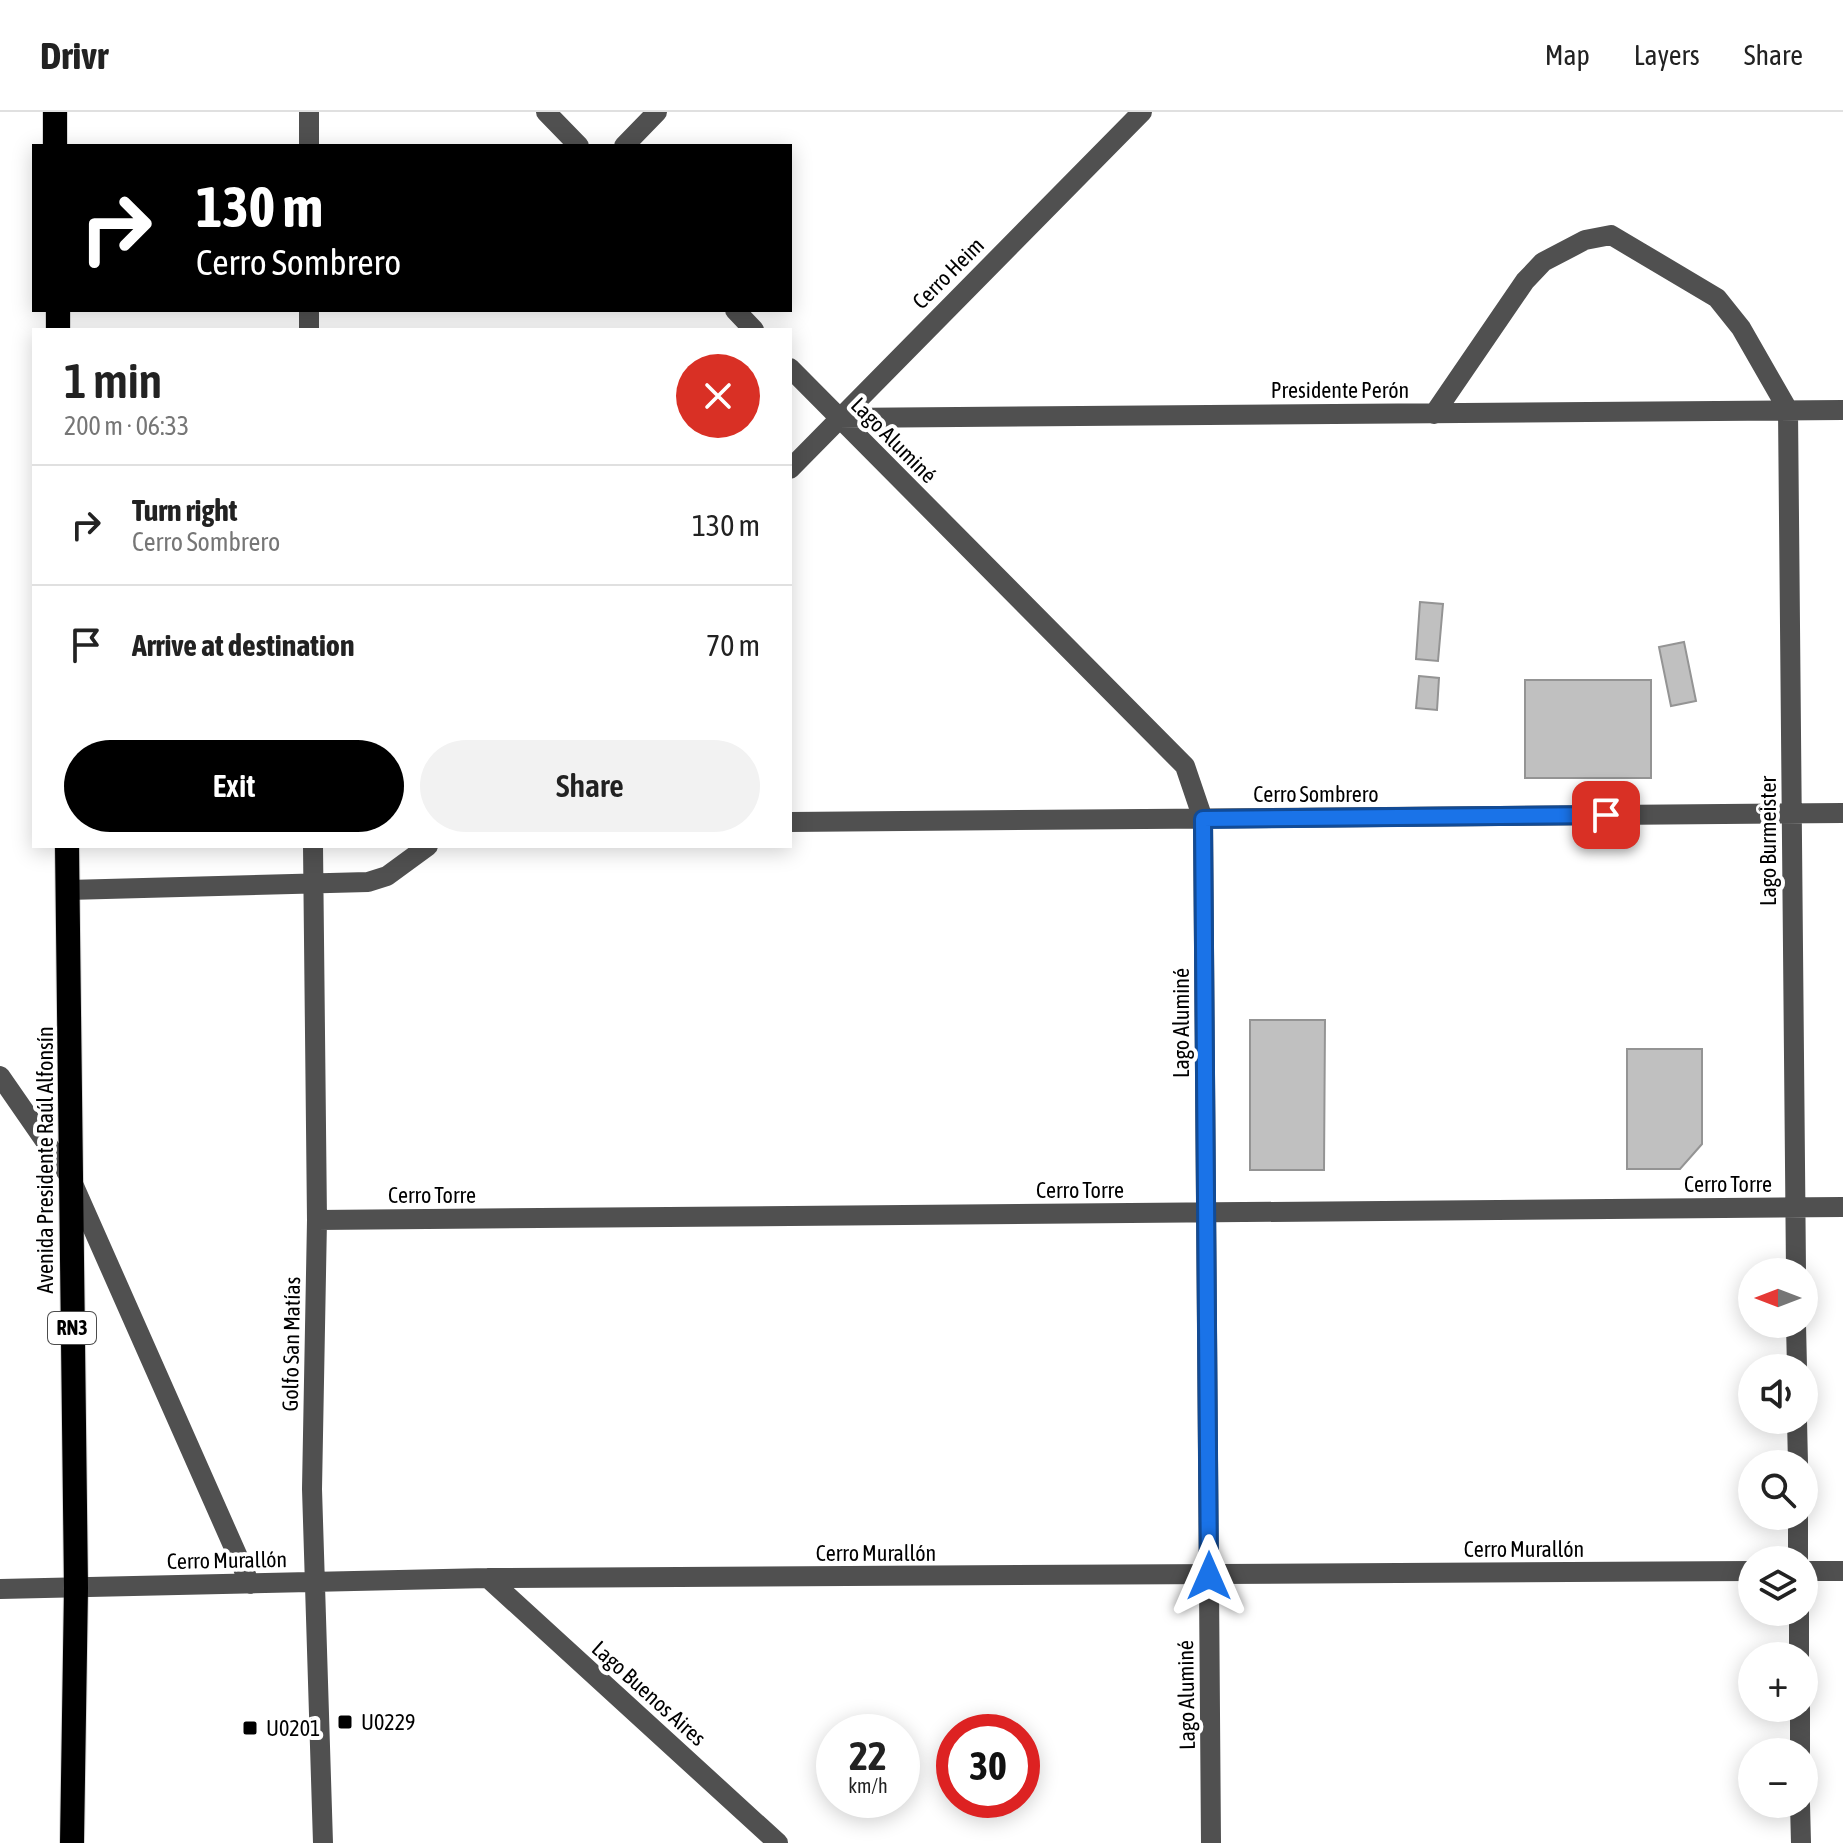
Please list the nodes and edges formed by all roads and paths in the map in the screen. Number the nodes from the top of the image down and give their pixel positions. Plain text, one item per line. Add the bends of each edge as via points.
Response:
1 (55, 112) edge
2 (309, 112) edge
3 (546, 112) edge
4 (657, 112) edge
5 (1142, 112) edge
6 (55, 144) edge
7 (309, 144) edge
8 (577, 144) edge
9 (626, 144) edge
10 (737, 312) edge
11 (752, 328) edge
12 (792, 370) edge
13 (1788, 410) junction
14 (1843, 410) edge
15 (1434, 414) junction
16 (838, 418) junction
17 (792, 467) edge
18 (1843, 813) edge
19 (1792, 814) junction
20 (1203, 819) junction
21 (792, 822) edge
22 (67, 848) edge
23 (313, 848) edge
24 (425, 848) edge
25 (313, 883) junction
26 (68, 890) junction
27 (0, 1076) edge
28 (70, 1177) junction
29 (1843, 1207) edge
30 (1795, 1208) junction
31 (1206, 1213) junction
32 (317, 1220) junction
33 (1796, 1258) edge
34 (1738, 1571) edge
35 (1818, 1571) edge
36 (1843, 1571) edge
37 (1209, 1576) junction
38 (488, 1578) junction
39 (316, 1582) junction
40 (250, 1584) junction
41 (76, 1588) junction
42 (0, 1589) edge
43 (1800, 1818) edge
44 (74, 1843) edge
45 (323, 1843) edge
46 (778, 1843) edge
47 (1211, 1843) edge
48 (1801, 1843) edge

1 - 6 highway
2 - 7 street
3 - 8 street
4 - 9 street
5 - 16 street, Cerro Heim
10 - 11 street
12 - 16 street, Lago Aluminé
13 - 14 street, Presidente Perón
13 - 15 street, Presidente Perón
13 - 15 street via 1741,328 1717,298 1611,235 1585,240 1543,262
13 - 19 street, Lago Burmeister
15 - 16 street, Presidente Perón
16 - 17 street, Cerro Heim
16 - 20 street, Lago Aluminé via 1185,766
18 - 19 street, Cerro Sombrero
19 - 20 street, Cerro Sombrero
19 - 30 street, Lago Burmeister
20 - 21 street, Cerro Sombrero
20 - 31 street, Lago Aluminé
22 - 26 highway, Avenida Presidente Raúl Alfonsín / RN3
23 - 25 street, Golfo San Matías
24 - 25 street via 387,876 368,882
25 - 26 street
25 - 32 street, Golfo San Matías
26 - 28 highway, Avenida Presidente Raúl Alfonsín / RN3
27 - 28 street
28 - 40 street
28 - 41 highway, Avenida Presidente Raúl Alfonsín / RN3
29 - 30 street, Cerro Torre
30 - 31 street, Cerro Torre
30 - 33 street, Lago Burmeister
31 - 32 street, Cerro Torre
31 - 37 street, Lago Aluminé
32 - 39 street, Golfo San Matías via 312,1489
34 - 37 street, Cerro Murallón
35 - 36 street
37 - 38 street, Cerro Murallón
37 - 47 street, Lago Aluminé
38 - 39 street, Cerro Murallón
38 - 46 street, Lago Buenos Aires
39 - 40 street, Cerro Murallón
39 - 45 street, Golfo San Matías
40 - 41 street, Cerro Murallón
41 - 42 street, Cerro Murallón
41 - 44 highway, Avenida Presidente Raúl Alfonsín / RN3
43 - 48 street

